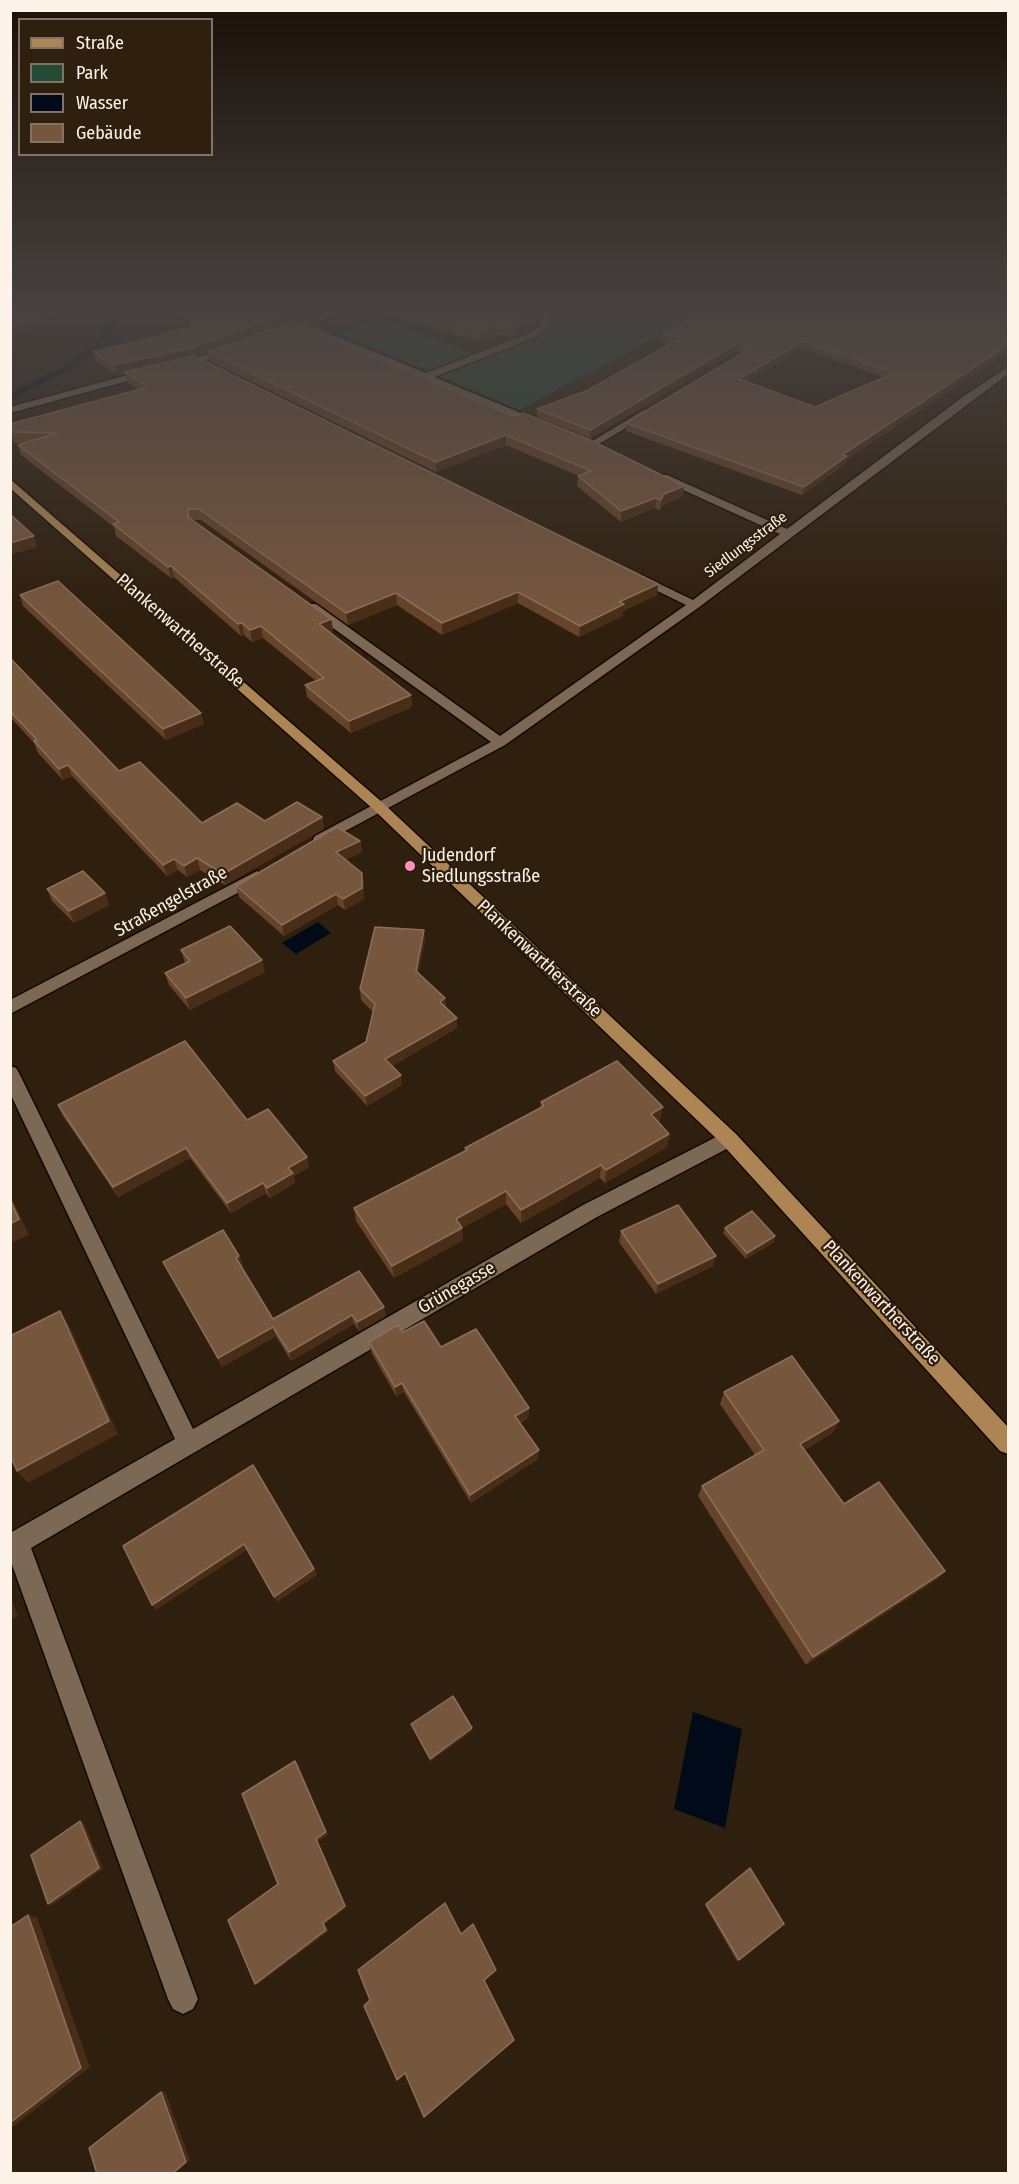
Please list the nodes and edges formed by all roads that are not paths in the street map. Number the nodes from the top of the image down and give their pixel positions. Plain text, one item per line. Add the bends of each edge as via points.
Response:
1 (518, 414) edge
2 (645, 414) edge
3 (946, 414) edge
4 (547, 426) edge
5 (580, 440) edge
6 (591, 445) junction
7 (601, 449) edge
8 (654, 473) edge
9 (10, 482) edge
10 (788, 534) junction
11 (626, 572) edge
12 (300, 598) edge
13 (694, 605) junction
14 (500, 742) junction
15 (378, 806) junction
16 (305, 848) edge
17 (276, 866) edge
18 (10, 1008) edge
19 (10, 1073) edge
20 (729, 1139) junction
21 (188, 1443) junction
22 (1008, 1443) edge
23 (14, 1545) edge
24 (183, 1999) dead end

1 - 4 street
2 - 6 street
3 - 10 street, Siedlungsstraße
5 - 6 street
6 - 7 street
8 - 10 street
9 - 15 main road, Plankenwartherstraße
10 - 13 street, Siedlungsstraße
11 - 13 street
12 - 14 street
13 - 14 street, Siedlungsstraße
14 - 15 street, Siedlungsstraße
15 - 16 street
15 - 20 main road, Plankenwartherstraße
17 - 18 street, Straßengelstraße
19 - 21 street
20 - 21 street, Grünegasse via 590,1211
20 - 22 main road, Plankenwartherstraße
21 - 23 street, Grünegasse
23 - 24 street

